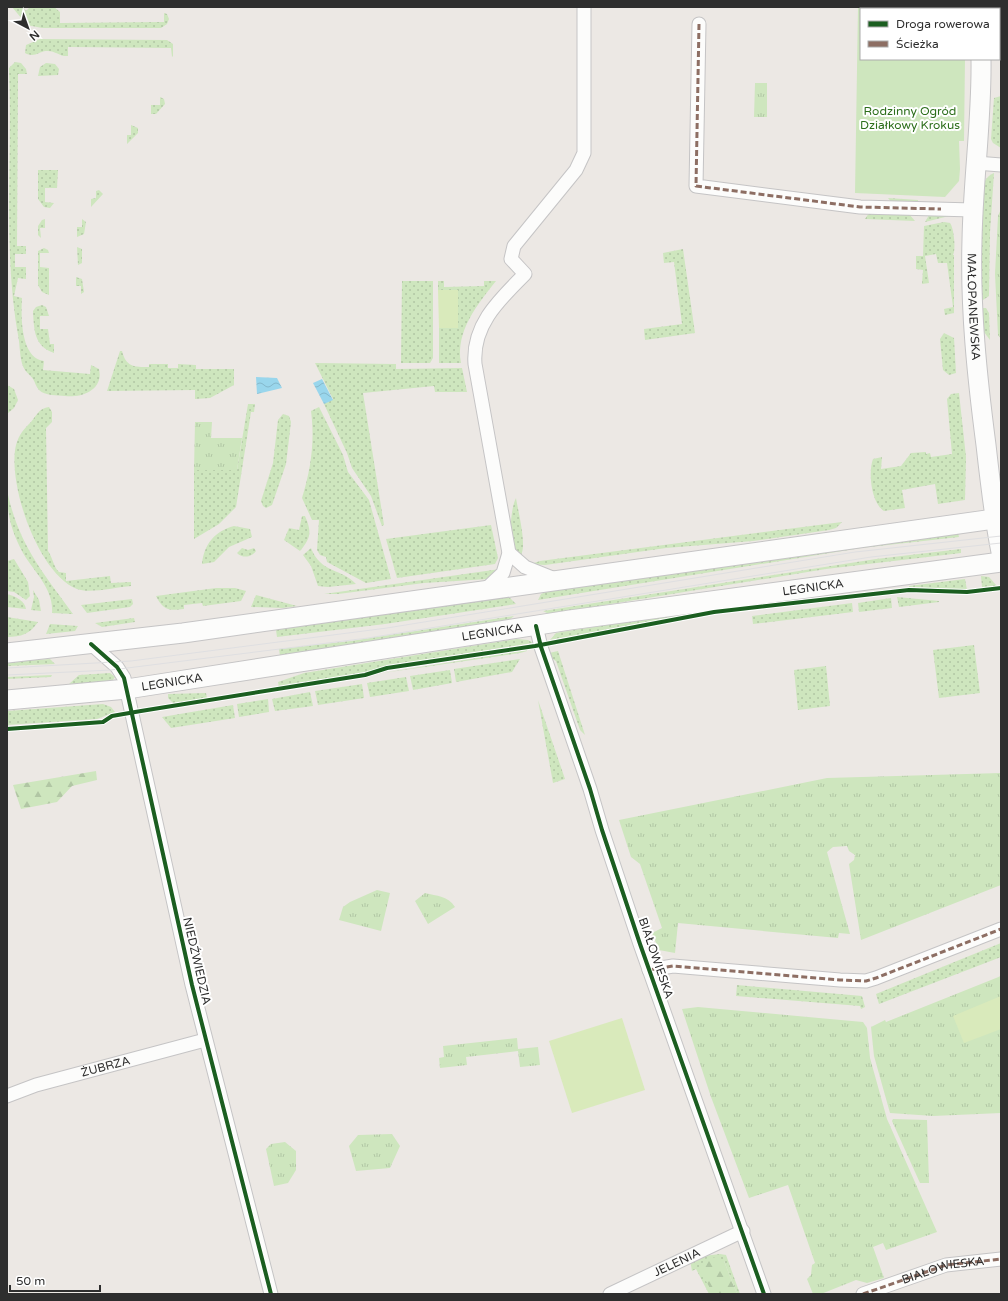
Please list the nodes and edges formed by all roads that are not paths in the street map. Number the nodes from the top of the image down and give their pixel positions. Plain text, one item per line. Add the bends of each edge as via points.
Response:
1 (584, 7) edge
2 (699, 24) dead end
3 (980, 60) edge
4 (976, 163) junction
5 (1001, 165) edge
6 (974, 210) junction
7 (998, 518) edge
8 (1001, 552) edge
9 (509, 553) junction
10 (1001, 562) edge
11 (559, 581) junction
12 (484, 591) junction
13 (536, 626) junction
14 (91, 644) junction
15 (7, 653) edge
16 (127, 689) junction
17 (7, 700) edge
18 (1001, 929) edge
19 (649, 970) junction
20 (205, 1040) junction
21 (7, 1096) edge
22 (743, 1231) junction
23 (1001, 1259) edge
24 (271, 1294) edge
25 (610, 1294) edge
26 (764, 1294) edge
27 (863, 1294) edge

1 - 9 street via 584,153 576,170 514,246 512,259 525,274 508,291 479,330 474,352
2 - 6 street via 696,186 860,207
3 - 4 main road, MAŁOPANEWSKA
4 - 5 street
4 - 6 main road, MAŁOPANEWSKA
6 - 7 main road, MAŁOPANEWSKA via 974,342
7 - 8 main road, MAŁOPANEWSKA
7 - 11 main road
9 - 11 street via 525,567
9 - 12 street via 503,573
10 - 13 main road, LEGNICKA via 737,596
11 - 12 main road
12 - 14 main road
13 - 16 main road, LEGNICKA
13 - 19 street, BIAŁOWIESKA via 541,648
14 - 15 main road
14 - 16 street, NIEDŹWIEDZIA via 117,666
16 - 17 main road, LEGNICKA
16 - 20 street, NIEDŹWIEDZIA
18 - 19 street, BIAŁOWIESKA via 866,980 673,966
19 - 22 street, BIAŁOWIESKA
20 - 21 street, ŻUBRZA via 36,1085
20 - 24 street, NIEDŹWIEDZIA
22 - 25 street, JELENIA
22 - 26 street, BIAŁOWIESKA
23 - 27 street, BIAŁOWIESKA via 946,1265

